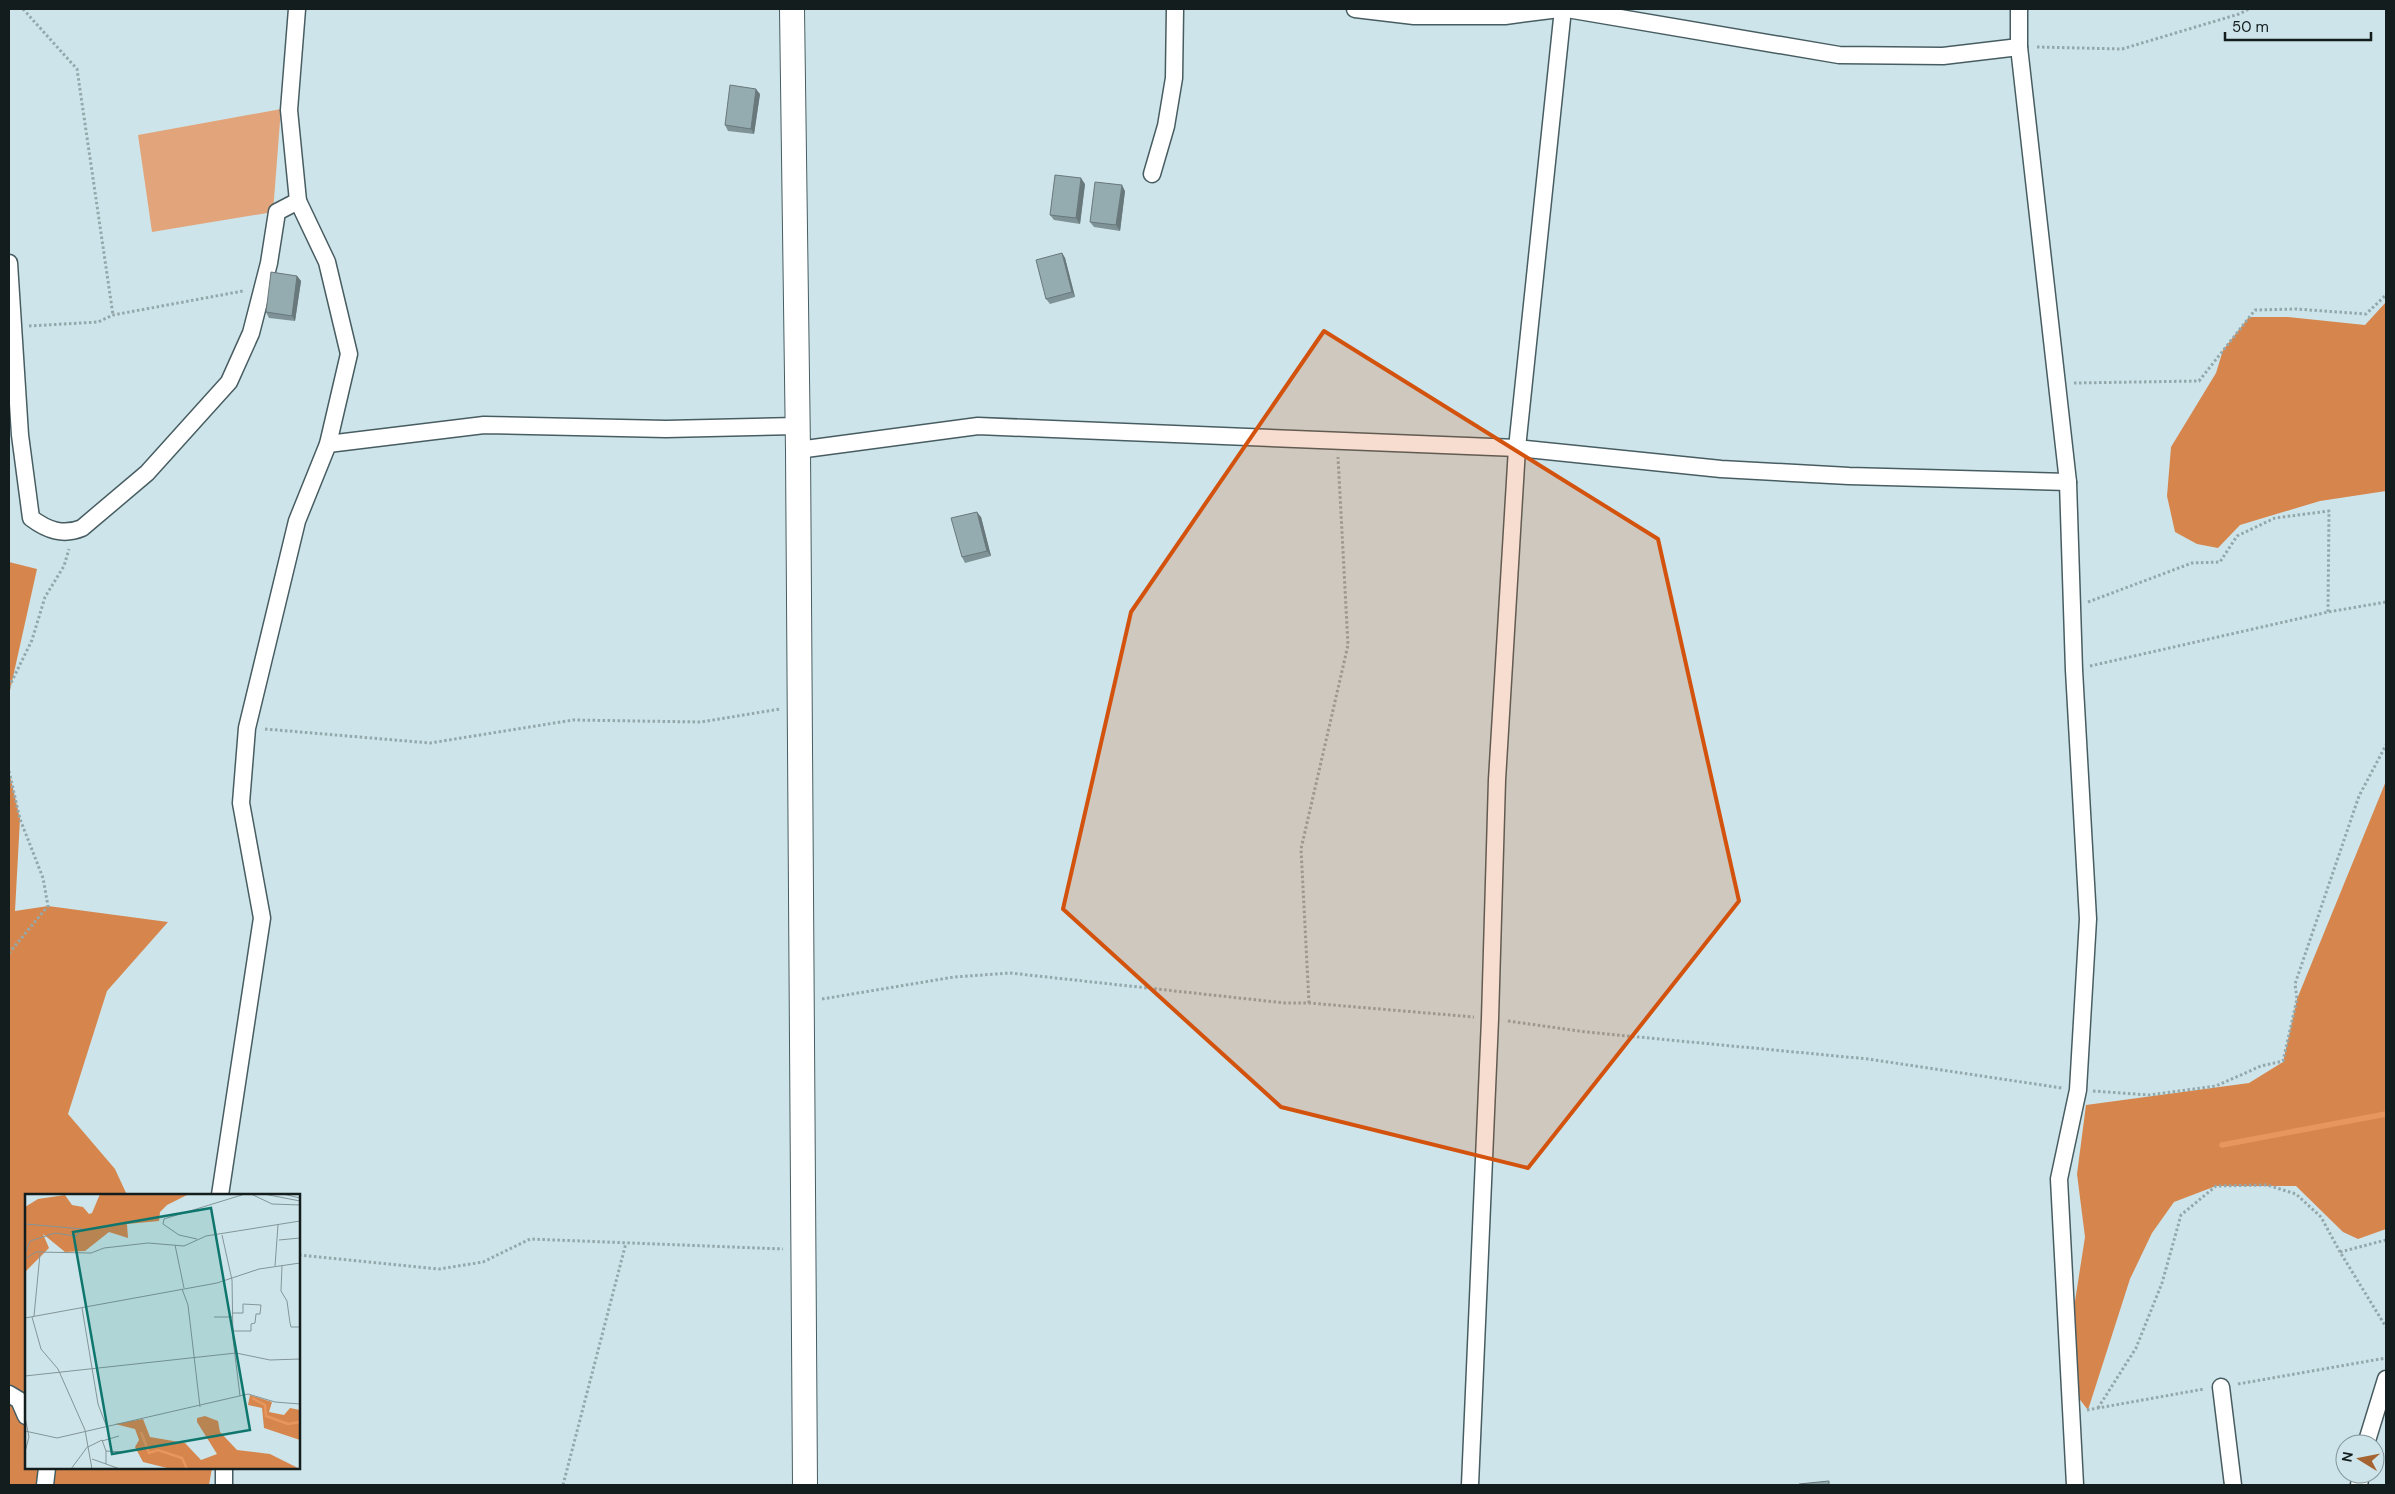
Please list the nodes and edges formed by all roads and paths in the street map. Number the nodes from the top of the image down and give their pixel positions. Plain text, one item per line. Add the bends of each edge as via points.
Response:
1 (22, 9) edge
2 (297, 9) edge
3 (792, 9) edge
4 (1175, 9) edge
5 (1355, 9) edge
6 (1559, 9) edge
7 (1565, 9) edge
8 (2019, 9) edge
9 (2249, 9) edge
10 (2019, 47) junction
11 (1152, 174) dead end
12 (298, 201) junction
13 (9, 263) edge
14 (263, 287) junction
15 (2386, 295) edge
16 (112, 315) junction
17 (13, 327) junction
18 (2056, 383) junction
19 (797, 426) junction
20 (1337, 442) junction
21 (328, 444) junction
22 (1517, 448) junction
23 (798, 450) junction
24 (2068, 482) junction
25 (75, 531) junction
26 (2386, 602) edge
27 (2072, 608) junction
28 (2328, 612) junction
29 (2074, 670) junction
30 (9, 687) edge
31 (799, 706) junction
32 (247, 728) junction
33 (2386, 745) edge
34 (9, 771) edge
35 (9, 953) edge
36 (802, 1001) junction
37 (1309, 1003) junction
38 (1490, 1019) junction
39 (2078, 1090) junction
40 (220, 1194) edge
41 (2386, 1240) edge
42 (626, 1243) junction
43 (804, 1250) junction
44 (2340, 1252) junction
45 (300, 1255) edge
46 (2386, 1327) edge
47 (2386, 1379) edge
48 (2221, 1386) dead end
49 (9, 1394) edge
50 (2098, 1408) dead end
51 (25, 1414) edge
52 (2369, 1434) edge
53 (48, 1469) edge
54 (224, 1469) edge
55 (45, 1485) edge
56 (224, 1485) edge
57 (563, 1485) edge
58 (806, 1485) edge
59 (1470, 1485) edge
60 (2075, 1485) edge
61 (2232, 1485) edge

1 - 16 path via 77,69
2 - 12 street via 289,110
3 - 19 street
4 - 11 street via 1174,78 1166,126
5 - 6 street via 1414,16 1504,16
7 - 10 street via 1839,55 1943,56
7 - 22 street
8 - 10 street
9 - 10 path via 2122,49
10 - 18 street
12 - 14 street via 277,212
12 - 21 street via 327,262 349,354
13 - 17 street
14 - 16 path
14 - 25 street via 251,333 229,382 147,473
15 - 18 path via 2366,314 2255,310 2199,381
16 - 17 path via 98,322
17 - 25 street via 20,435 31,518 56,532
18 - 24 street
19 - 21 street via 666,429 484,425
19 - 23 street
20 - 22 street
20 - 23 street via 978,426
20 - 37 path via 1348,645 1300,849
21 - 32 street via 297,520
22 - 24 street via 1720,469
22 - 38 street via 1497,780
23 - 31 street
24 - 27 street
25 - 30 path via 64,566 45,597 32,640
26 - 28 path
27 - 28 path via 2192,563 2220,562 2237,536 2275,518 2329,511
27 - 29 street
28 - 29 path
29 - 39 street via 2088,919
31 - 32 path via 701,722 573,720 430,742
31 - 36 street
32 - 40 street via 241,803 262,918
33 - 39 path via 2359,796 2295,984 2297,998 2283,1062 2262,1066 2216,1086 2149,1095
34 - 35 path via 20,819 43,878 48,906
36 - 37 path via 954,977 1010,973
36 - 43 street
37 - 38 path
38 - 39 path via 1586,1032 1868,1060
38 - 59 street
39 - 60 street via 2059,1179
41 - 44 path
42 - 43 path
42 - 45 path via 530,1239 483,1262 439,1269
42 - 57 path
43 - 58 street
44 - 46 path
44 - 50 path via 2320,1217 2296,1194 2267,1185 2216,1186 2182,1215 2162,1283 2136,1348
47 - 52 street
48 - 61 street
49 - 51 street via 19,1400
53 - 55 street
54 - 56 street

